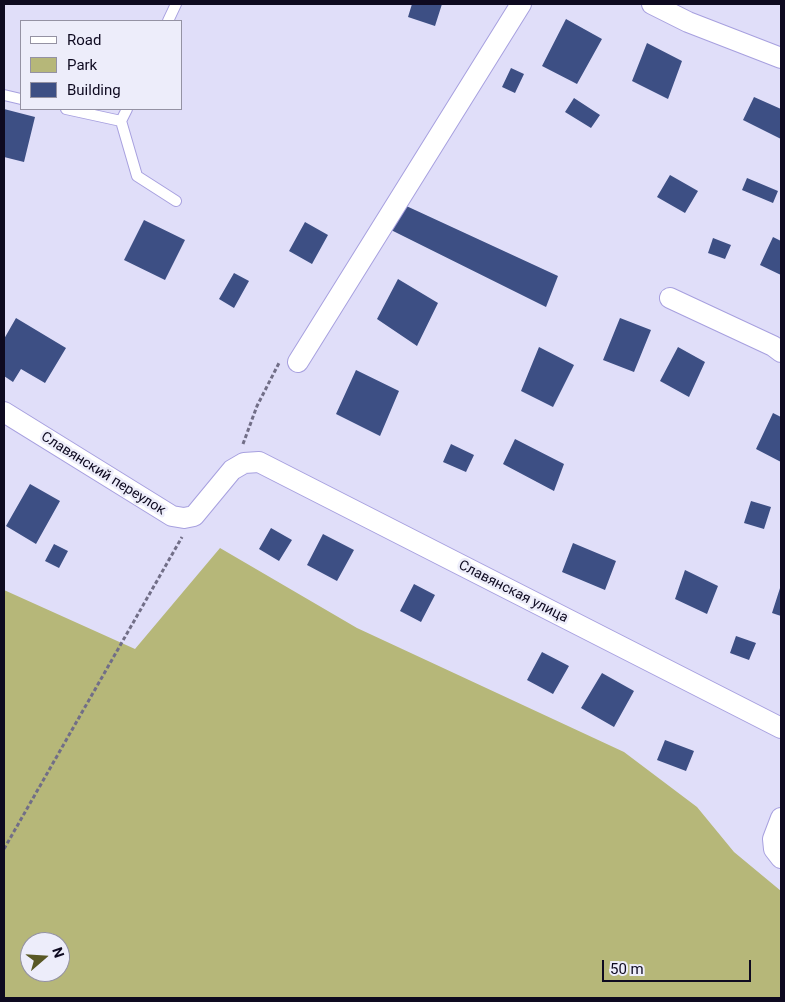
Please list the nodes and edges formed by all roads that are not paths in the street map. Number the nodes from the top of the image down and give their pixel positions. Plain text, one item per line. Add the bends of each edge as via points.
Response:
1 (176, 4) edge
2 (521, 4) edge
3 (652, 4) edge
4 (168, 20) edge
5 (781, 58) edge
6 (4, 95) edge
7 (20, 99) edge
8 (71, 110) edge
9 (126, 110) edge
10 (121, 121) junction
11 (176, 201) dead end
12 (670, 298) dead end
13 (781, 352) edge
14 (290, 360) road end
15 (4, 412) edge
16 (238, 466) joint
17 (781, 728) edge
18 (781, 818) edge
19 (781, 858) edge

1 - 4 lane
2 - 14 street
3 - 5 street via 688,22
6 - 7 lane
8 - 10 lane
9 - 10 lane
10 - 11 lane via 137,176
12 - 13 street
15 - 16 street, Славянский переулок via 172,516 194,516
16 - 17 street, Славянская улица via 258,462
18 - 19 street via 773,839 774,849

